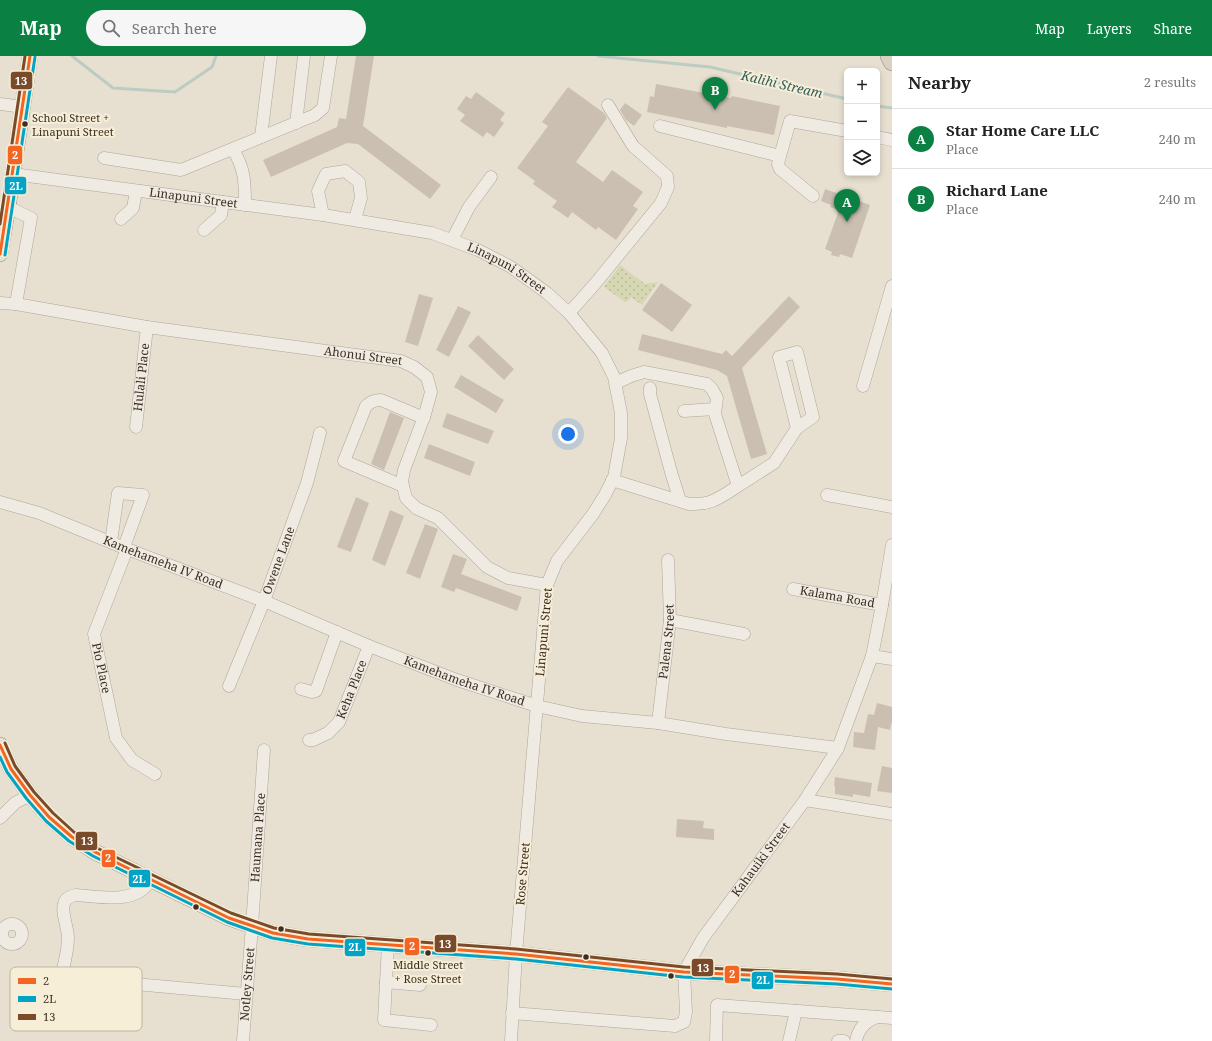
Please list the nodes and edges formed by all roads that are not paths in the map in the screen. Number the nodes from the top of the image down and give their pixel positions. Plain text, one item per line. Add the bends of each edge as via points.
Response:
1 (30, 56) edge
2 (271, 56) edge
3 (304, 56) edge
4 (331, 56) edge
5 (889, 56) edge
6 (892, 62) edge
7 (0, 104) edge
8 (608, 105) dead end
9 (23, 107) junction
10 (296, 123) junction
11 (660, 126) dead end
12 (844, 130) edge
13 (261, 137) junction
14 (880, 138) edge
15 (892, 140) edge
16 (233, 149) junction
17 (780, 156) junction
18 (104, 158) dead end
19 (13, 174) junction
20 (491, 177) dead end
21 (136, 191) junction
22 (813, 196) dead end
23 (222, 202) junction
24 (245, 205) junction
25 (4, 207) edge
26 (322, 215) junction
27 (120, 219) dead end
28 (355, 219) junction
29 (204, 230) dead end
30 (452, 240) junction
31 (0, 254) edge
32 (892, 286) edge
33 (0, 303) edge
34 (16, 304) junction
35 (569, 313) junction
36 (147, 327) junction
37 (616, 383) junction
38 (863, 386) dead end
39 (650, 388) dead end
40 (715, 408) junction
41 (684, 411) dead end
42 (424, 418) junction
43 (136, 427) dead end
44 (797, 428) junction
45 (320, 433) dead end
46 (612, 480) junction
47 (403, 486) junction
48 (738, 486) junction
49 (827, 495) dead end
50 (680, 501) junction
51 (0, 502) edge
52 (892, 507) edge
53 (111, 542) junction
54 (892, 545) edge
55 (126, 548) junction
56 (668, 560) dead end
57 (890, 562) edge
58 (547, 585) junction
59 (793, 589) dead end
60 (264, 600) junction
61 (882, 605) junction
62 (670, 620) junction
63 (337, 632) junction
64 (744, 634) dead end
65 (368, 646) junction
66 (872, 656) junction
67 (892, 659) edge
68 (229, 686) dead end
69 (301, 689) dead end
70 (537, 706) junction
71 (658, 724) junction
72 (309, 740) dead end
73 (0, 745) edge
74 (838, 748) junction
75 (264, 750) dead end
76 (155, 774) dead end
77 (30, 795) junction
78 (805, 800) junction
79 (892, 814) edge
80 (0, 818) edge
81 (152, 880) junction
82 (252, 926) junction
83 (388, 945) junction
84 (516, 954) junction
85 (63, 967) edge
86 (684, 972) junction
87 (386, 982) junction
88 (420, 984) dead end
89 (892, 984) edge
90 (142, 985) edge
91 (246, 994) junction
92 (796, 1010) junction
93 (512, 1013) junction
94 (877, 1017) junction
95 (892, 1018) edge
96 (431, 1025) dead end
97 (243, 1041) edge
98 (510, 1041) edge
99 (716, 1041) edge
100 (790, 1041) edge
101 (838, 1041) edge
102 (844, 1041) edge
103 (856, 1041) edge

1 - 9 main road
2 - 13 street
3 - 10 street
4 - 10 street via 323,108 315,115
5 - 6 highway
7 - 9 street
8 - 35 street via 633,146 667,176 668,187 661,202
9 - 19 main road
10 - 13 street
11 - 17 street
12 - 17 street via 790,121
13 - 16 street
14 - 15 street
16 - 18 street via 181,170
16 - 24 street via 245,179
17 - 22 street via 780,169
19 - 21 street, Linapuni Street
19 - 25 main road
20 - 30 street via 469,207
21 - 23 street, Linapuni Street
21 - 27 street via 134,208
23 - 24 street, Linapuni Street
23 - 29 street via 221,215
24 - 26 street, Linapuni Street
25 - 31 main road
25 - 34 street via 30,218
26 - 28 street, Linapuni Street
26 - 28 street via 318,191 326,174 346,171 359,182 361,198
28 - 30 street, Linapuni Street via 432,232
30 - 35 street, Linapuni Street via 511,267
32 - 38 street
33 - 34 street, Ahonui Street
34 - 36 street, Ahonui Street
35 - 37 street, Linapuni Street via 602,353
36 - 42 street, Ahonui Street via 401,361 428,377 431,392
36 - 43 street, Hulali Place
37 - 40 street via 644,372 707,384 717,398
37 - 46 street, Linapuni Street via 621,413 621,438
39 - 50 street
40 - 41 street
40 - 48 street
42 - 47 street, Ahonui Street via 404,470
42 - 47 street via 381,400 371,402 366,406 344,461
44 - 44 street via 813,417 797,352 779,357
44 - 48 street via 774,463
45 - 60 street, Owene Lane via 307,483
46 - 50 street
46 - 58 street, Linapuni Street via 593,514 557,561
47 - 58 street via 406,498 416,508 438,518 487,567 508,578
48 - 50 street via 708,503 689,504
49 - 52 street
51 - 53 street, Kamehameha IV Road via 39,513
53 - 55 street, Kamehameha IV Road
53 - 55 street, Pio Place via 118,493 143,495
54 - 57 street
55 - 60 street, Kamehameha IV Road
55 - 76 street, Pio Place via 94,634 116,738 132,760
56 - 62 street, Palena Street
57 - 61 street
58 - 70 street, Linapuni Street
59 - 61 street, Kalama Road
60 - 63 street, Kamehameha IV Road
60 - 68 street, Owene Lane
61 - 66 street
62 - 64 street
62 - 71 street, Palena Street
63 - 65 street, Kamehameha IV Road
63 - 69 street via 316,691
65 - 70 street, Kamehameha IV Road via 457,680
65 - 72 street, Keha Place via 339,722 328,733
66 - 67 street
66 - 74 street
70 - 71 street, Kamehameha IV Road via 582,716
70 - 84 street, Rose Street
71 - 74 street, Kamehameha IV Road
73 - 77 main road via 11,769
74 - 78 street, Kahauiki Street
75 - 82 street, Haumana Place
77 - 80 street via 15,803
77 - 81 main road via 48,817 72,837 95,852
78 - 79 street
78 - 86 street, Kahauiki Street via 703,938
81 - 82 main road via 229,918
81 - 85 street via 142,890 126,896 70,896 63,905 68,944
82 - 83 main road via 273,933 308,939
82 - 91 street, Notley Street
83 - 84 main road
83 - 87 street
84 - 86 main road
84 - 93 street, Rose Street
86 - 89 main road
86 - 93 street via 686,1012 684,1022 675,1026
87 - 88 street
87 - 96 street via 384,1020
90 - 91 street
91 - 97 street, Notley Street
92 - 94 street
92 - 99 street via 717,1005
92 - 100 street
93 - 98 street, Rose Street
94 - 95 street
94 - 103 street via 862,1026
101 - 102 street

